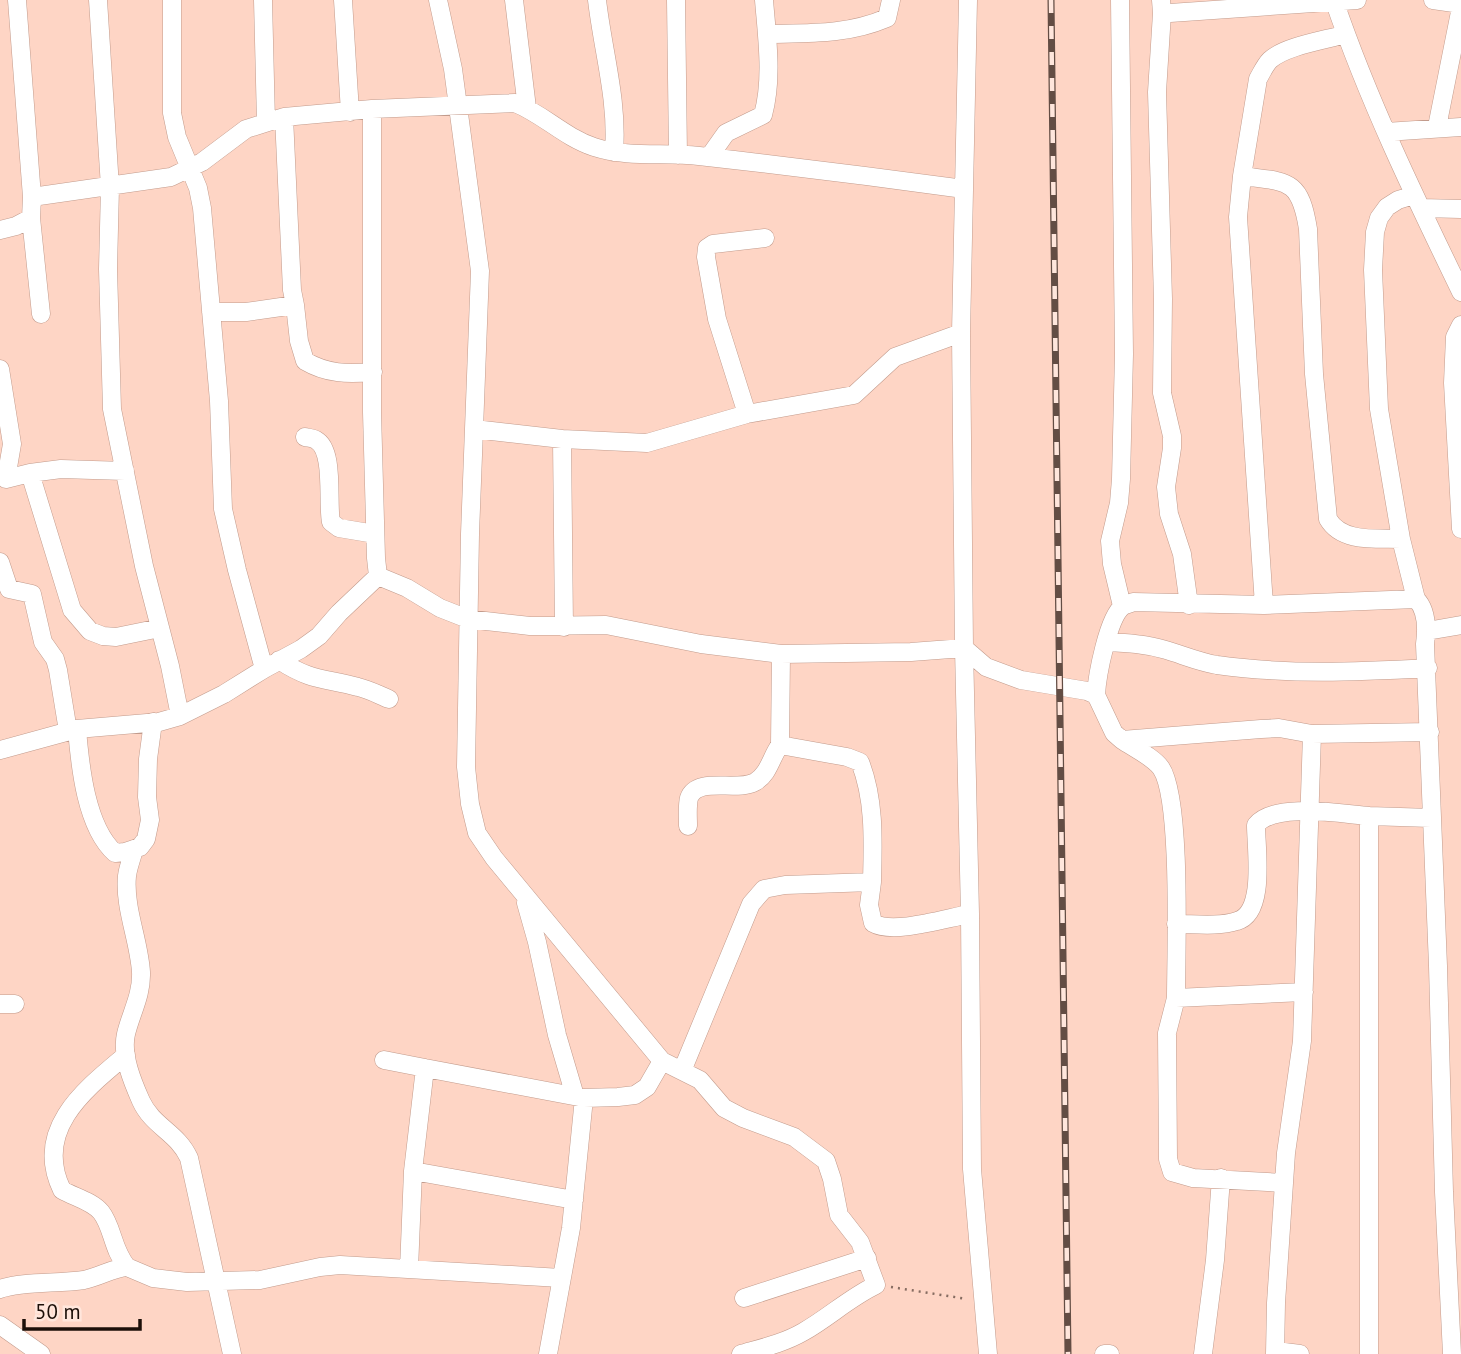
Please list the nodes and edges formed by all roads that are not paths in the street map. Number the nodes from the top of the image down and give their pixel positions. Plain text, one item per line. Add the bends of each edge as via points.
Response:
1 (17, 0) edge
2 (98, 0) edge
3 (172, 0) edge
4 (262, 0) edge
5 (343, 0) edge
6 (438, 0) edge
7 (514, 0) edge
8 (597, 0) edge
9 (676, 0) edge
10 (764, 0) edge
11 (891, 0) edge
12 (968, 0) edge
13 (1120, 0) edge
14 (1357, 0) edge
15 (1433, 0) edge
16 (1334, 1) edge
17 (1461, 5) edge
18 (1162, 6) edge
19 (767, 34) junction
20 (1346, 34) junction
21 (458, 104) junction
22 (527, 108) junction
23 (372, 110) junction
24 (350, 112) junction
25 (284, 117) junction
26 (266, 122) junction
27 (1437, 127) junction
28 (1461, 127) edge
29 (1386, 132) junction
30 (614, 152) junction
31 (678, 155) junction
32 (709, 157) junction
33 (190, 168) junction
34 (1242, 176) junction
35 (110, 187) junction
36 (964, 189) junction
37 (32, 197) junction
38 (1418, 202) junction
39 (1461, 209) edge
40 (31, 218) junction
41 (0, 230) edge
42 (765, 238) dead end
43 (1461, 292) edge
44 (295, 305) junction
45 (211, 312) junction
46 (41, 314) dead end
47 (1461, 325) edge
48 (961, 333) junction
49 (0, 369) edge
50 (373, 372) junction
51 (747, 414) junction
52 (474, 429) junction
53 (305, 438) dead end
54 (562, 439) junction
55 (125, 471) junction
56 (30, 473) junction
57 (3, 478) edge
58 (1461, 529) edge
59 (375, 534) junction
60 (1401, 539) junction
61 (0, 562) edge
62 (378, 576) junction
63 (1416, 599) junction
64 (1189, 605) junction
65 (1122, 606) junction
66 (1264, 606) junction
67 (468, 620) junction
68 (1461, 625) edge
69 (564, 627) junction
70 (160, 628) junction
71 (1427, 631) junction
72 (1107, 642) junction
73 (964, 648) junction
74 (781, 654) junction
75 (272, 664) junction
76 (1428, 668) junction
77 (1096, 695) junction
78 (389, 699) dead end
79 (180, 716) junction
80 (153, 722) junction
81 (72, 730) junction
82 (1430, 733) junction
83 (1312, 734) junction
84 (1122, 740) junction
85 (780, 745) junction
86 (0, 750) edge
87 (1308, 811) junction
88 (1369, 816) junction
89 (1431, 818) junction
90 (688, 826) dead end
91 (134, 849) junction
92 (872, 882) junction
93 (524, 895) junction
94 (970, 914) junction
95 (1176, 924) junction
96 (1304, 992) junction
97 (1176, 998) junction
98 (126, 1055) junction
99 (384, 1060) dead end
100 (662, 1061) junction
101 (425, 1068) junction
102 (682, 1071) junction
103 (580, 1097) junction
104 (413, 1171) junction
105 (1221, 1178) junction
106 (1284, 1183) junction
107 (574, 1200) junction
108 (867, 1258) junction
109 (127, 1267) junction
110 (409, 1269) junction
111 (561, 1278) junction
112 (215, 1281) junction
113 (0, 1289) edge
114 (744, 1298) dead end
115 (0, 1325) edge
116 (18, 1347) edge
117 (1275, 1352) edge
118 (41, 1354) edge
119 (232, 1354) edge
120 (548, 1354) edge
121 (741, 1354) edge
122 (988, 1354) edge
123 (1203, 1354) edge
124 (1300, 1354) edge
125 (1369, 1354) edge
126 (1452, 1354) edge

1 - 37 street
2 - 35 street
3 - 33 street via 172,113
4 - 26 street
5 - 24 street
6 - 21 street
7 - 22 street
8 - 30 street via 614,102
9 - 31 street
10 - 19 street
11 - 19 street via 887,18 838,33
12 - 36 street
13 - 65 street via 1124,354 1121,479 1111,541
14 - 16 street
15 - 17 street
16 - 18 street via 1206,12
16 - 20 street
17 - 27 street
18 - 64 street via 1157,92 1162,393 1172,436 1166,487
19 - 32 street via 763,115 726,133
20 - 29 street
20 - 34 street via 1287,51 1265,66 1258,79
21 - 22 street via 515,103
21 - 23 street
21 - 52 street via 480,271
22 - 30 street via 568,136
23 - 24 street
23 - 50 street
24 - 25 street
25 - 26 street
25 - 44 street
26 - 33 street via 246,129
27 - 28 street
27 - 29 street
29 - 38 street
30 - 31 street
31 - 32 street
32 - 36 street
33 - 35 street via 171,177
33 - 45 street via 202,208
34 - 60 street via 1286,182 1304,210 1328,519 1348,536
34 - 66 street via 1238,217
35 - 37 street
35 - 55 street via 112,409
36 - 48 street
37 - 40 street
38 - 39 street
38 - 43 street
38 - 60 street via 1398,200 1387,207 1379,218 1374,250 1379,409
40 - 41 street
40 - 46 street
42 - 51 street via 713,244 706,257 717,319
44 - 45 street
44 - 50 street via 305,361 344,375
45 - 75 street via 223,509 237,570
47 - 58 street via 1455,337 1453,383
48 - 51 street via 895,357 854,395
48 - 73 street
49 - 57 street via 12,444
50 - 59 street
51 - 54 street via 647,443
52 - 54 street
52 - 67 street
53 - 59 street via 317,440 328,460 331,523
54 - 69 street
55 - 56 street
55 - 70 street
56 - 57 street
56 - 70 street via 72,610 90,631 103,636
59 - 62 street
60 - 63 street
61 - 81 street via 9,589 33,594 43,642 55,659
62 - 67 street
62 - 75 street via 318,636
63 - 66 street
63 - 71 street
64 - 65 street via 1133,602
64 - 66 street
65 - 72 street
67 - 69 street
67 - 93 street via 466,767 470,804 477,833
68 - 71 street
69 - 74 street via 606,625
70 - 79 street
71 - 76 street
72 - 76 street via 1139,643 1190,659 1273,671
72 - 77 street
73 - 74 street
73 - 77 street via 986,667 1021,680
73 - 94 street
74 - 85 street
75 - 78 street
75 - 79 street
76 - 82 street
77 - 84 street
79 - 80 street
80 - 81 street
80 - 91 street via 148,759 150,820 146,839
81 - 86 street
81 - 91 street via 81,780 106,845 115,853
82 - 83 street
82 - 89 street
83 - 84 street via 1279,728
83 - 87 street
84 - 95 street via 1160,765 1166,777 1175,845
85 - 90 street via 764,775 755,782 694,790
85 - 92 street via 860,762 867,780 873,832
87 - 88 street
87 - 95 street via 1275,814 1256,825 1256,898 1250,914 1225,923
87 - 96 street
88 - 89 street
88 - 125 street
89 - 126 street
91 - 98 street via 127,876 128,900 141,985 125,1036
92 - 94 street via 869,905 873,923 881,928
92 - 102 street via 764,889 751,904
93 - 100 street
93 - 103 street via 556,1035
94 - 122 street via 972,1169
95 - 97 street
96 - 97 street
96 - 106 street
97 - 105 street via 1167,1033 1169,1166 1181,1176
98 - 109 street via 68,1109 58,1126 54,1166 62,1190 101,1212
98 - 112 street via 150,1117 183,1145 189,1158
99 - 101 street
100 - 102 street
100 - 103 street via 647,1087 635,1095
101 - 103 street
101 - 104 street
102 - 108 street via 700,1080 724,1108 794,1137 826,1161 839,1215
103 - 107 street
104 - 107 street
104 - 110 street
105 - 106 street
105 - 123 street
106 - 117 street
107 - 111 street
108 - 114 street
108 - 121 street via 876,1285 800,1334
109 - 112 street via 169,1281
109 - 113 street via 89,1279
110 - 111 street
110 - 112 street via 340,1265 260,1280
111 - 120 street
112 - 119 street
115 - 116 street
116 - 118 street
117 - 124 street

